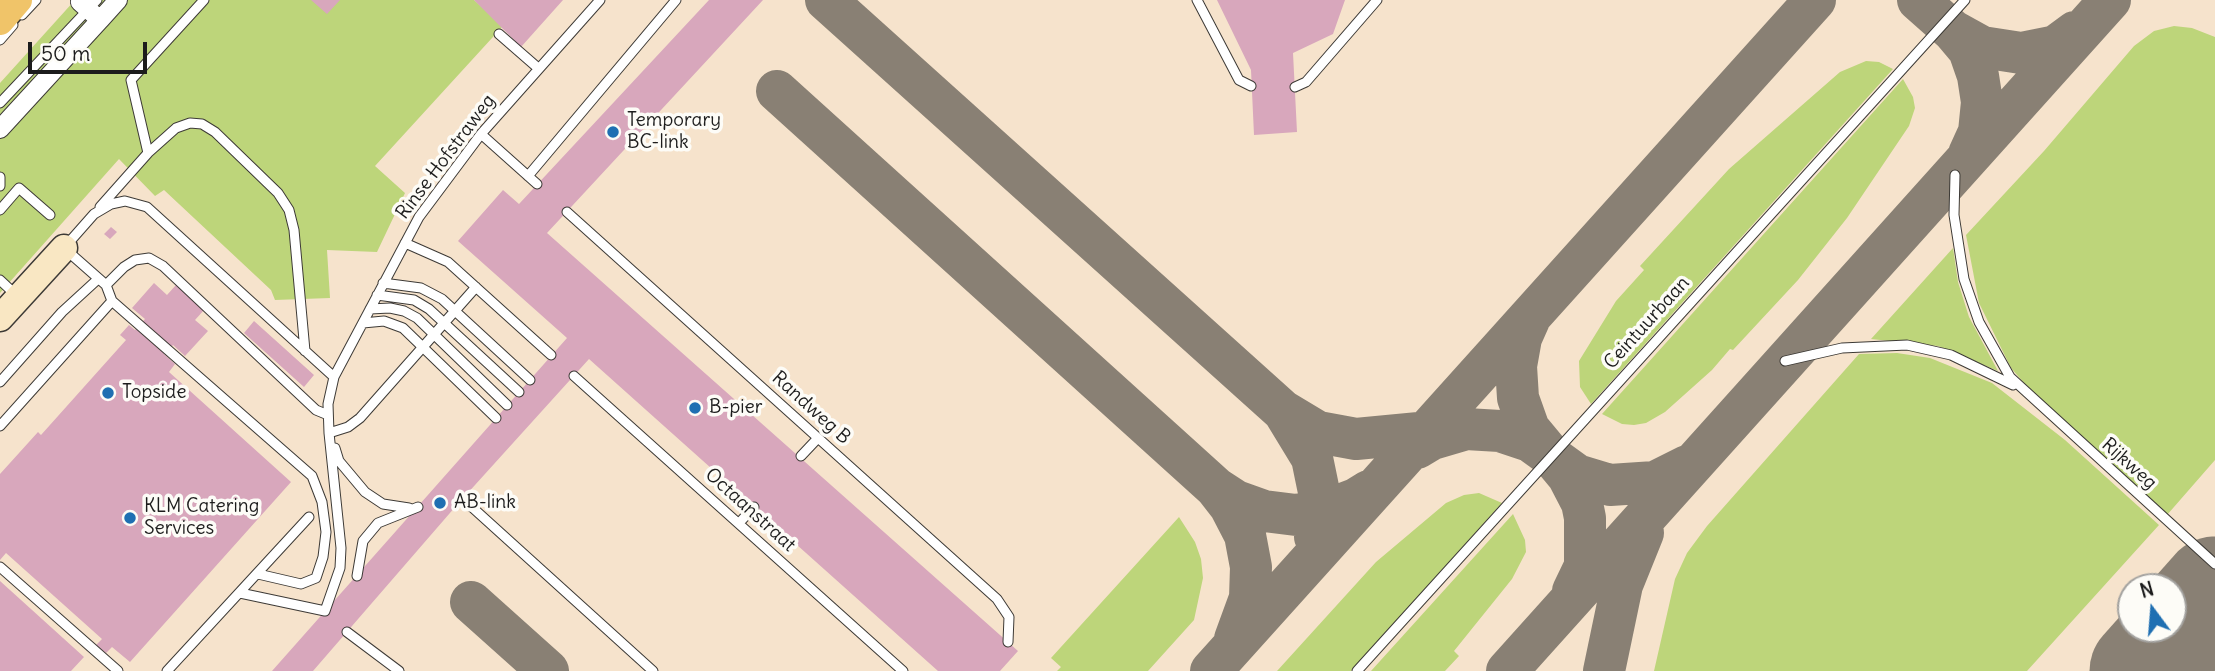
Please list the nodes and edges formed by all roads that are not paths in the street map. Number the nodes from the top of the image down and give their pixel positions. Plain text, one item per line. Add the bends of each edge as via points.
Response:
1 (10, 0) edge
2 (18, 0) edge
3 (36, 0) edge
4 (118, 0) edge
5 (204, 0) edge
6 (600, 0) edge
7 (676, 0) edge
8 (1197, 0) edge
9 (1377, 0) edge
10 (1965, 0) edge
11 (92, 7) edge
12 (0, 11) edge
13 (0, 21) edge
14 (499, 34) dead end
15 (0, 40) edge
16 (538, 68) junction
17 (1251, 86) dead end
18 (1295, 87) dead end
19 (0, 103) edge
20 (2, 133) edge
21 (481, 134) junction
22 (148, 152) junction
23 (1955, 175) dead end
24 (528, 176) junction
25 (0, 177) edge
26 (537, 184) dead end
27 (0, 186) edge
28 (0, 210) edge
29 (567, 212) dead end
30 (94, 214) junction
31 (50, 215) dead end
32 (405, 243) junction
33 (64, 248) junction
34 (102, 282) junction
35 (383, 283) junction
36 (476, 287) junction
37 (9, 289) edge
38 (377, 295) junction
39 (112, 301) junction
40 (370, 309) junction
41 (455, 311) junction
42 (0, 318) edge
43 (363, 323) junction
44 (444, 323) junction
45 (434, 335) junction
46 (423, 347) junction
47 (305, 351) junction
48 (551, 355) dead end
49 (1786, 361) dead end
50 (574, 376) dead end
51 (334, 377) junction
52 (530, 380) dead end
53 (0, 382) edge
54 (2020, 390) junction
55 (519, 391) dead end
56 (508, 405) dead end
57 (328, 415) junction
58 (496, 418) dead end
59 (0, 426) edge
60 (329, 433) junction
61 (818, 438) junction
62 (801, 456) dead end
63 (463, 499) dead end
64 (754, 507) dead end
65 (309, 517) dead end
66 (739, 523) junction
67 (2215, 564) edge
68 (0, 567) edge
69 (258, 574) junction
70 (357, 576) dead end
71 (240, 593) junction
72 (347, 632) dead end
73 (1008, 642) dead end
74 (397, 670) edge
75 (118, 671) edge
76 (167, 671) edge
77 (653, 671) edge
78 (903, 671) edge
79 (1357, 671) edge

1 - 12 street
2 - 13 main road
3 - 15 lane
4 - 11 street
5 - 22 lane via 131,80
6 - 16 lane, Rinse Hofstraweg
7 - 24 lane
8 - 17 lane via 1239,80
9 - 18 lane via 1306,82
10 - 79 lane, Ceintuurbaan
11 - 19 lane
11 - 20 street
14 - 16 lane
16 - 21 lane, Rinse Hofstraweg
21 - 24 lane
21 - 32 lane, Rinse Hofstraweg
22 - 30 lane
22 - 47 lane via 176,128 190,122 202,124 278,193 294,230
23 - 54 lane, Rijkweg via 1955,222 1968,291 1989,341
24 - 26 lane
25 - 27 lane
28 - 31 lane via 19,188
29 - 61 lane, Randweg B
30 - 33 lane
30 - 47 lane via 125,201 147,207
32 - 35 lane, Rinse Hofstraweg
32 - 36 lane via 448,262
33 - 34 lane
33 - 37 street
34 - 39 lane
34 - 53 lane via 62,312
34 - 57 lane via 135,260 149,258 163,266 316,410
35 - 38 lane, Rinse Hofstraweg
35 - 41 lane via 421,288
36 - 41 lane
36 - 48 lane
37 - 42 street
38 - 40 lane, Rinse Hofstraweg
38 - 44 lane via 414,300
39 - 59 lane
39 - 69 lane via 312,476 326,531 316,578 302,584
40 - 43 lane, Rinse Hofstraweg
40 - 45 lane via 404,311
41 - 44 lane
41 - 52 lane
43 - 46 lane via 394,323
43 - 51 lane, Rinse Hofstraweg
44 - 45 lane
44 - 55 lane
45 - 46 lane
45 - 56 lane
46 - 58 lane
46 - 60 lane via 360,418
47 - 51 lane
49 - 54 lane, Rijkweg via 1842,348 1907,345 1958,358
50 - 66 lane, Octaanstraat
51 - 57 lane, Rinse Hofstraweg
54 - 67 lane, Rijkweg
57 - 60 lane, Rinse Hofstraweg
60 - 70 lane, Rinse Hofstraweg via 340,461 365,492 383,504 413,507 378,523 363,541
60 - 71 lane, Rinse Hofstraweg via 341,548 340,568 325,611
61 - 62 lane
61 - 73 lane, Randweg B via 997,599 1009,617
63 - 77 lane
64 - 66 lane
65 - 69 lane
66 - 78 lane, Octaanstraat
68 - 75 lane
69 - 71 lane
71 - 76 lane
72 - 74 lane

